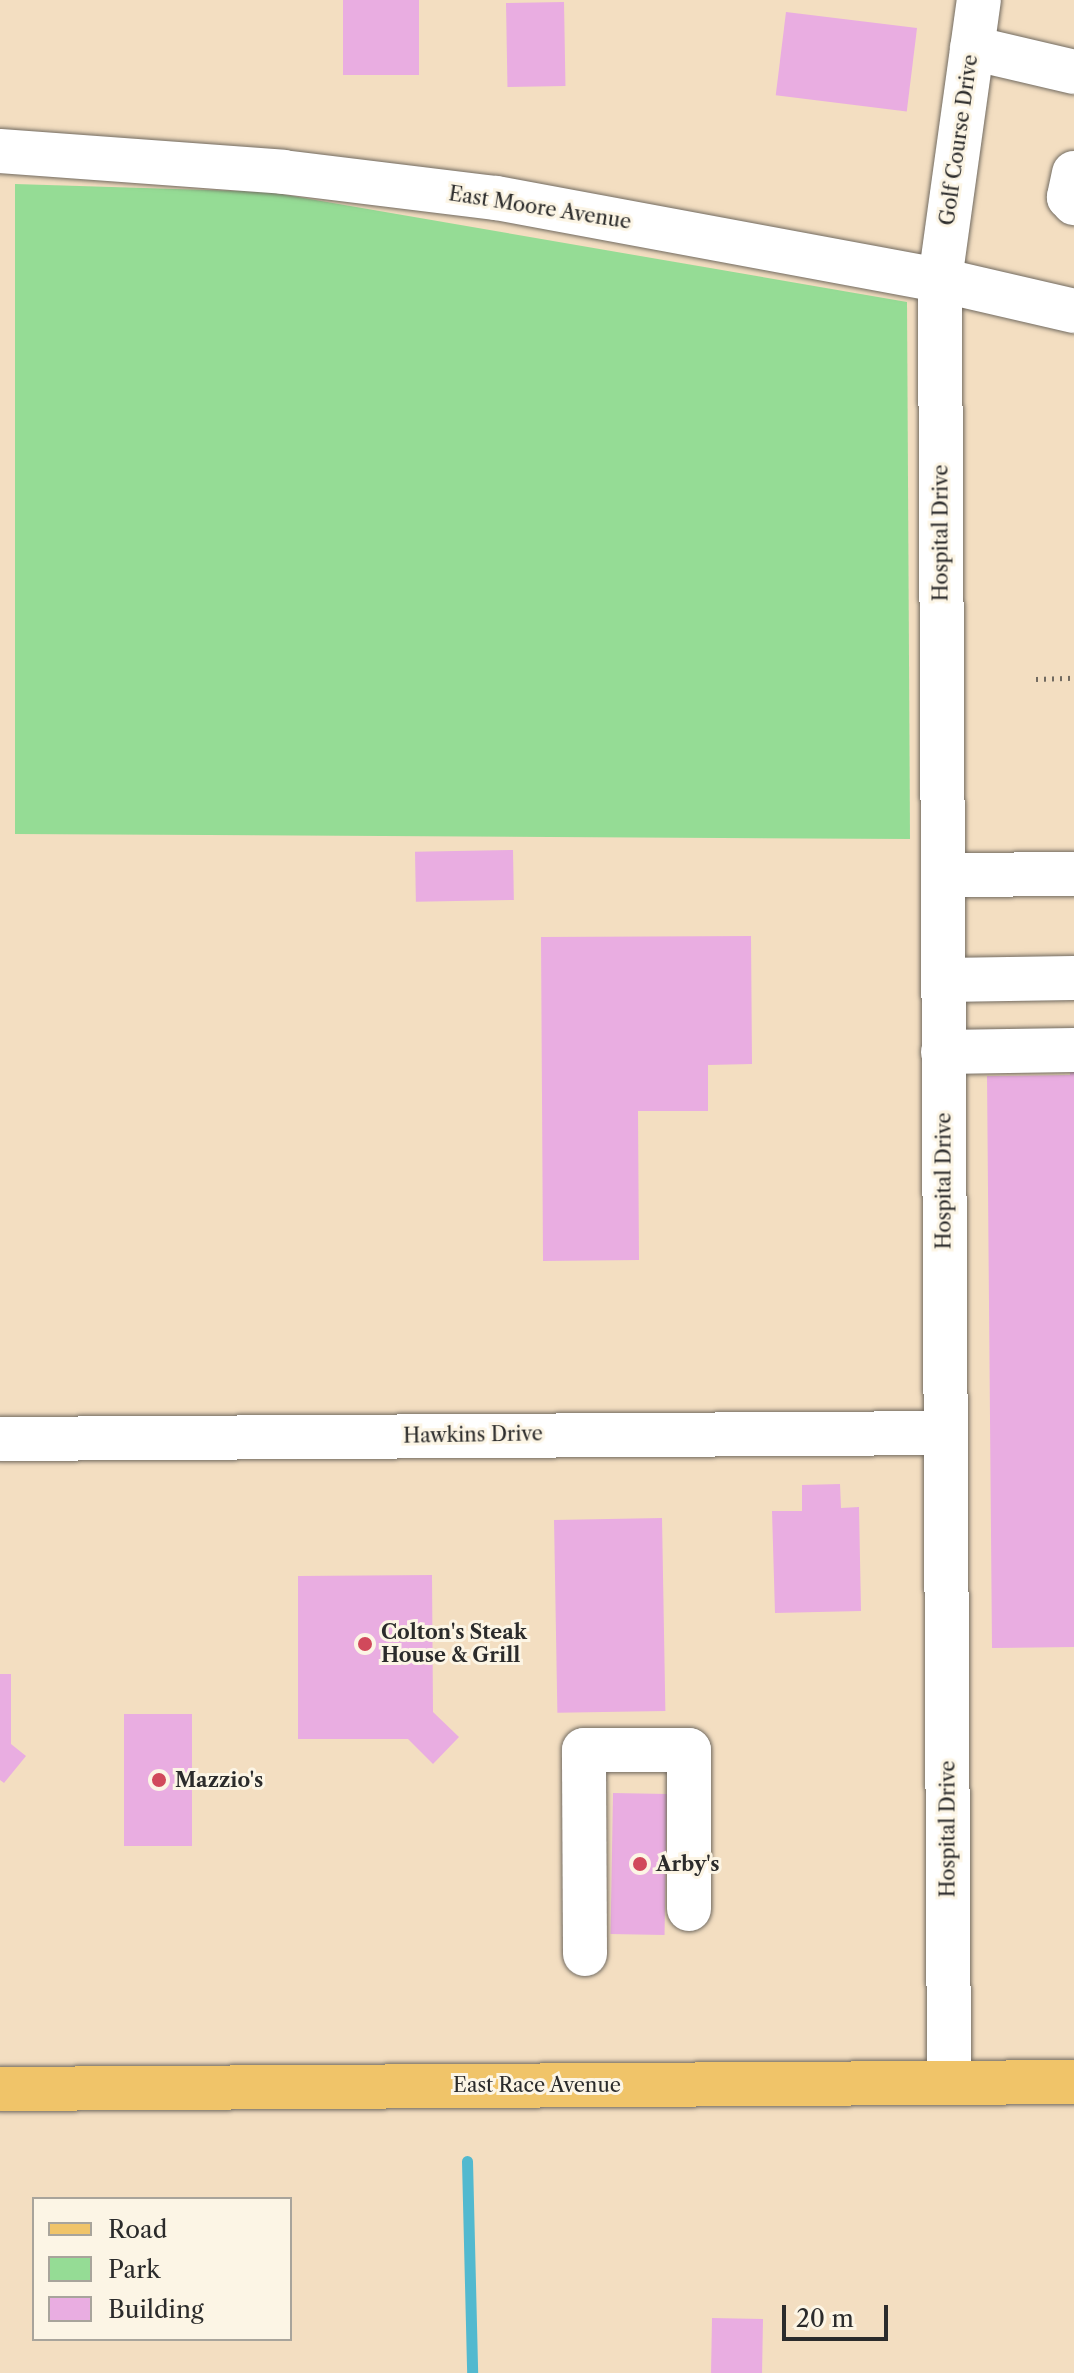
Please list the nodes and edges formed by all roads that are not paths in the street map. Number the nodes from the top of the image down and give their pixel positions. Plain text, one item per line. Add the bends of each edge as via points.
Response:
1 (979, 0) edge
2 (972, 48) junction
3 (1074, 72) edge
4 (0, 151) edge
5 (1074, 173) edge
6 (1074, 203) edge
7 (940, 280) junction
8 (1074, 311) edge
9 (1074, 874) edge
10 (943, 875) junction
11 (1074, 978) edge
12 (944, 980) junction
13 (1074, 1050) edge
14 (943, 1052) junction
15 (946, 1433) junction
16 (0, 1439) edge
17 (689, 1909) dead end
18 (585, 1954) dead end
19 (1074, 2082) edge
20 (949, 2083) junction
21 (0, 2089) edge

1 - 2 street, Golf Course Drive
2 - 3 street
2 - 7 street, Golf Course Drive
4 - 7 street, East Moore Avenue via 283,172 496,198
5 - 6 street via 1069,197
7 - 8 street, East Moore Avenue
7 - 10 street, Hospital Drive
9 - 10 street
10 - 12 street, Hospital Drive
11 - 12 street
12 - 14 street, Hospital Drive
13 - 14 street
14 - 15 street, Hospital Drive
15 - 16 street, Hawkins Drive
15 - 20 street, Hospital Drive
17 - 18 street via 689,1750 584,1750
19 - 20 main road, East Race Avenue
20 - 21 main road, East Race Avenue

